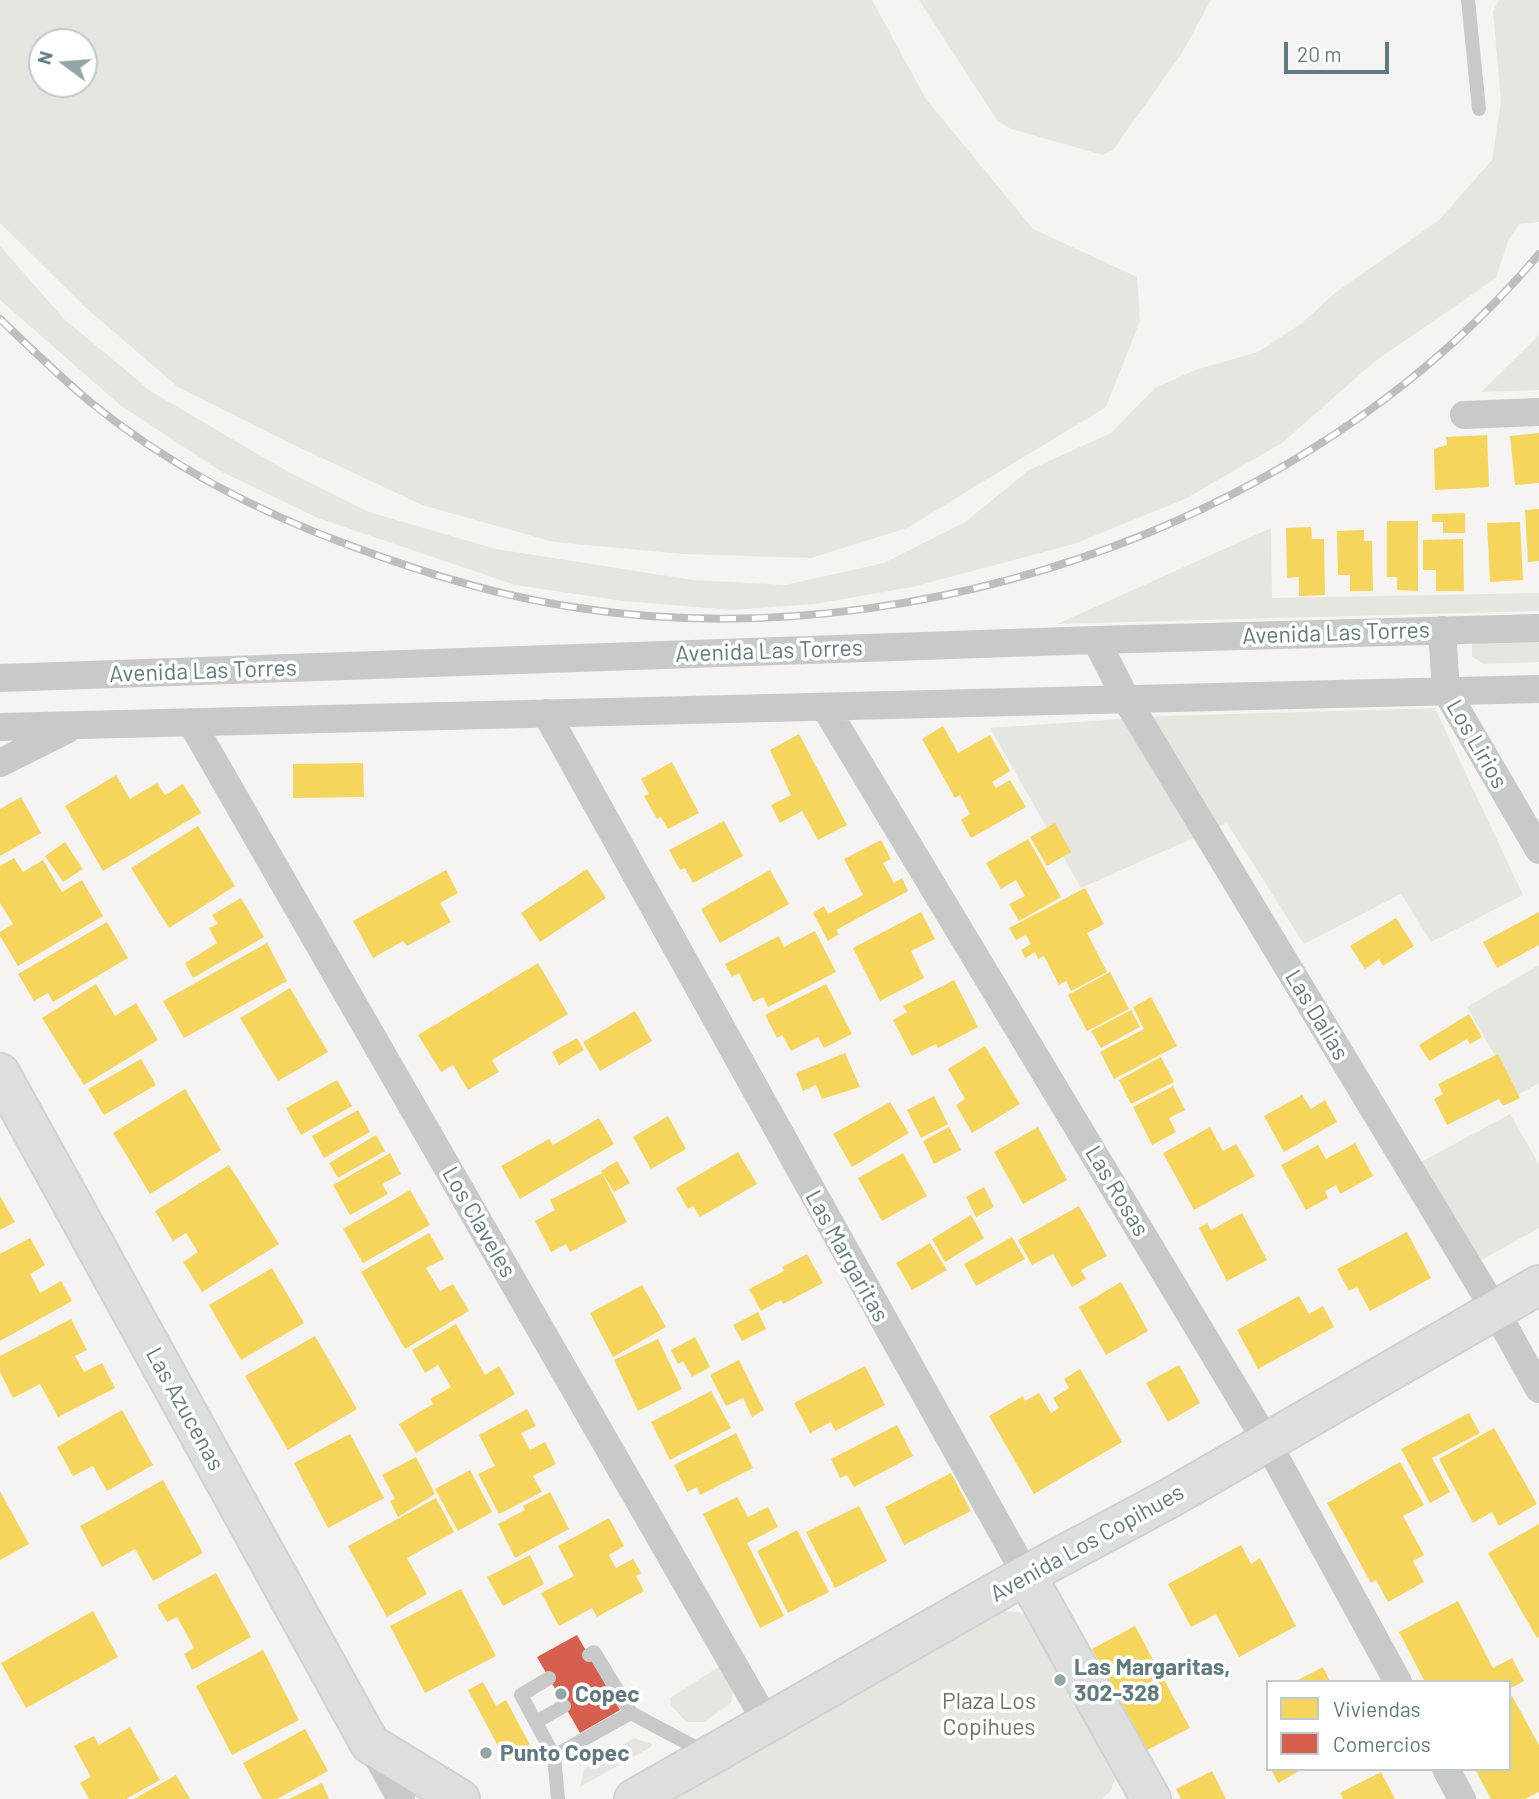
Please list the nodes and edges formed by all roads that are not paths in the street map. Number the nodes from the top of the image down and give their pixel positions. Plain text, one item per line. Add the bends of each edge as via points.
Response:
1 (1468, 0) edge
2 (1479, 109) dead end
3 (1539, 412) edge
4 (1464, 415) dead end
5 (1539, 628) edge
6 (1442, 630) junction
7 (1096, 639) junction
8 (0, 678) edge
9 (1539, 689) edge
10 (1446, 691) junction
11 (1126, 699) junction
12 (825, 706) junction
13 (545, 713) junction
14 (191, 722) junction
15 (77, 725) junction
16 (0, 727) edge
17 (0, 763) edge
18 (1539, 850) edge
19 (0, 1073) edge
20 (1539, 1284) edge
21 (1495, 1310) junction
22 (1539, 1389) edge
23 (1267, 1442) junction
24 (1026, 1575) junction
25 (589, 1655) dead end
26 (549, 1678) dead end
27 (1397, 1680) edge
28 (565, 1706) dead end
29 (631, 1713) junction
30 (536, 1722) junction
31 (767, 1723) junction
32 (370, 1744) junction
33 (710, 1755) junction
34 (554, 1756) junction
35 (1447, 1771) edge
36 (1144, 1797) edge
37 (401, 1799) edge
38 (460, 1799) edge
39 (558, 1799) edge
40 (634, 1799) edge
41 (1462, 1799) edge

1 - 2 lane
3 - 4 street
5 - 6 street, Avenida Las Torres
6 - 7 street, Avenida Las Torres
6 - 10 street, Los Lirios
7 - 8 street, Avenida Las Torres
7 - 11 street, Las Dalias
9 - 10 street
10 - 11 street
10 - 18 street, Los Lirios
11 - 12 street
11 - 21 street, Las Dalias
12 - 13 street
12 - 23 street, Las Rosas
13 - 14 street
13 - 24 street, Las Margaritas
14 - 15 street
14 - 31 street, Los Claveles
15 - 16 street
15 - 17 street
19 - 32 street, Las Azucenas
20 - 21 street, Avenida Los Copihues
21 - 22 street, Las Dalias
21 - 23 street, Avenida Los Copihues
23 - 24 street, Avenida Los Copihues
23 - 27 street, Las Rosas
24 - 31 street, Avenida Los Copihues
24 - 36 street, Las Margaritas
25 - 29 lane via 594,1652 607,1681
26 - 30 lane via 521,1695
28 - 30 lane
29 - 33 lane
29 - 34 lane
30 - 34 lane
31 - 33 street, Avenida Los Copihues
32 - 37 street, Las Azucenas
32 - 38 street, Las Azucenas
33 - 40 street, Avenida Los Copihues
34 - 39 lane
35 - 41 street

